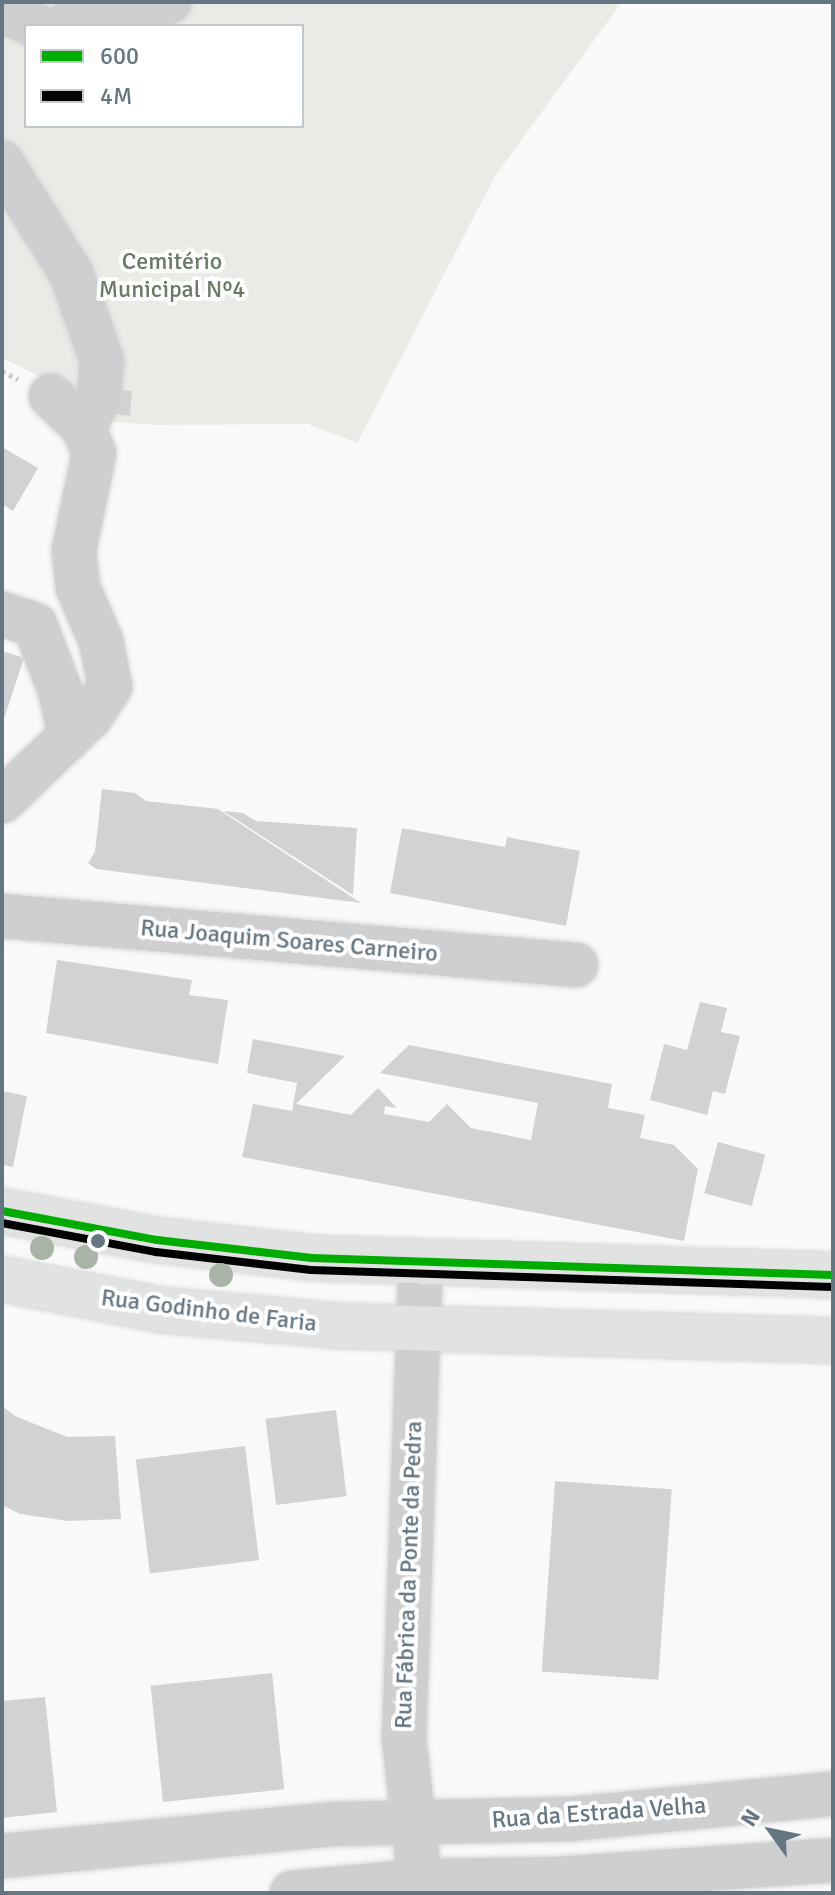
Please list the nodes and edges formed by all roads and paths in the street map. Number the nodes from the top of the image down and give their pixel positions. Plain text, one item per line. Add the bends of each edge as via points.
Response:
1 (3, 2) edge
2 (169, 2) edge
3 (33, 24) edge
4 (73, 24) edge
5 (2, 163) edge
6 (51, 396) dead end
7 (84, 428) junction
8 (2, 614) edge
9 (70, 735) junction
10 (2, 801) edge
11 (2, 916) edge
12 (576, 965) dead end
13 (2, 1211) edge
14 (421, 1263) junction
15 (833, 1275) edge
16 (2, 1279) edge
17 (417, 1329) junction
18 (833, 1341) edge
19 (833, 1794) edge
20 (412, 1821) junction
21 (2, 1856) edge
22 (833, 1860) edge
23 (420, 1881) junction
24 (292, 1893) edge

1 - 3 street via 12,15
2 - 4 street
5 - 7 street via 71,273 102,361 99,397
6 - 7 street
7 - 9 street via 94,453 74,550 78,588 101,641 110,686 90,717
8 - 9 street via 35,625 60,690
9 - 10 street
11 - 12 street, Rua Joaquim Soares Carneiro
13 - 14 main road via 157,1240 312,1258
14 - 15 main road
14 - 17 street
16 - 17 main road, Rua Godinho de Faria via 161,1310
17 - 18 main road, Rua Godinho de Faria
17 - 20 street, Rua Fábrica da Ponte da Pedra via 404,1739
19 - 20 street, Rua da Estrada Velha via 571,1819
20 - 21 street, Rua da Estrada Velha
20 - 23 street
22 - 23 street via 557,1879
23 - 24 street

